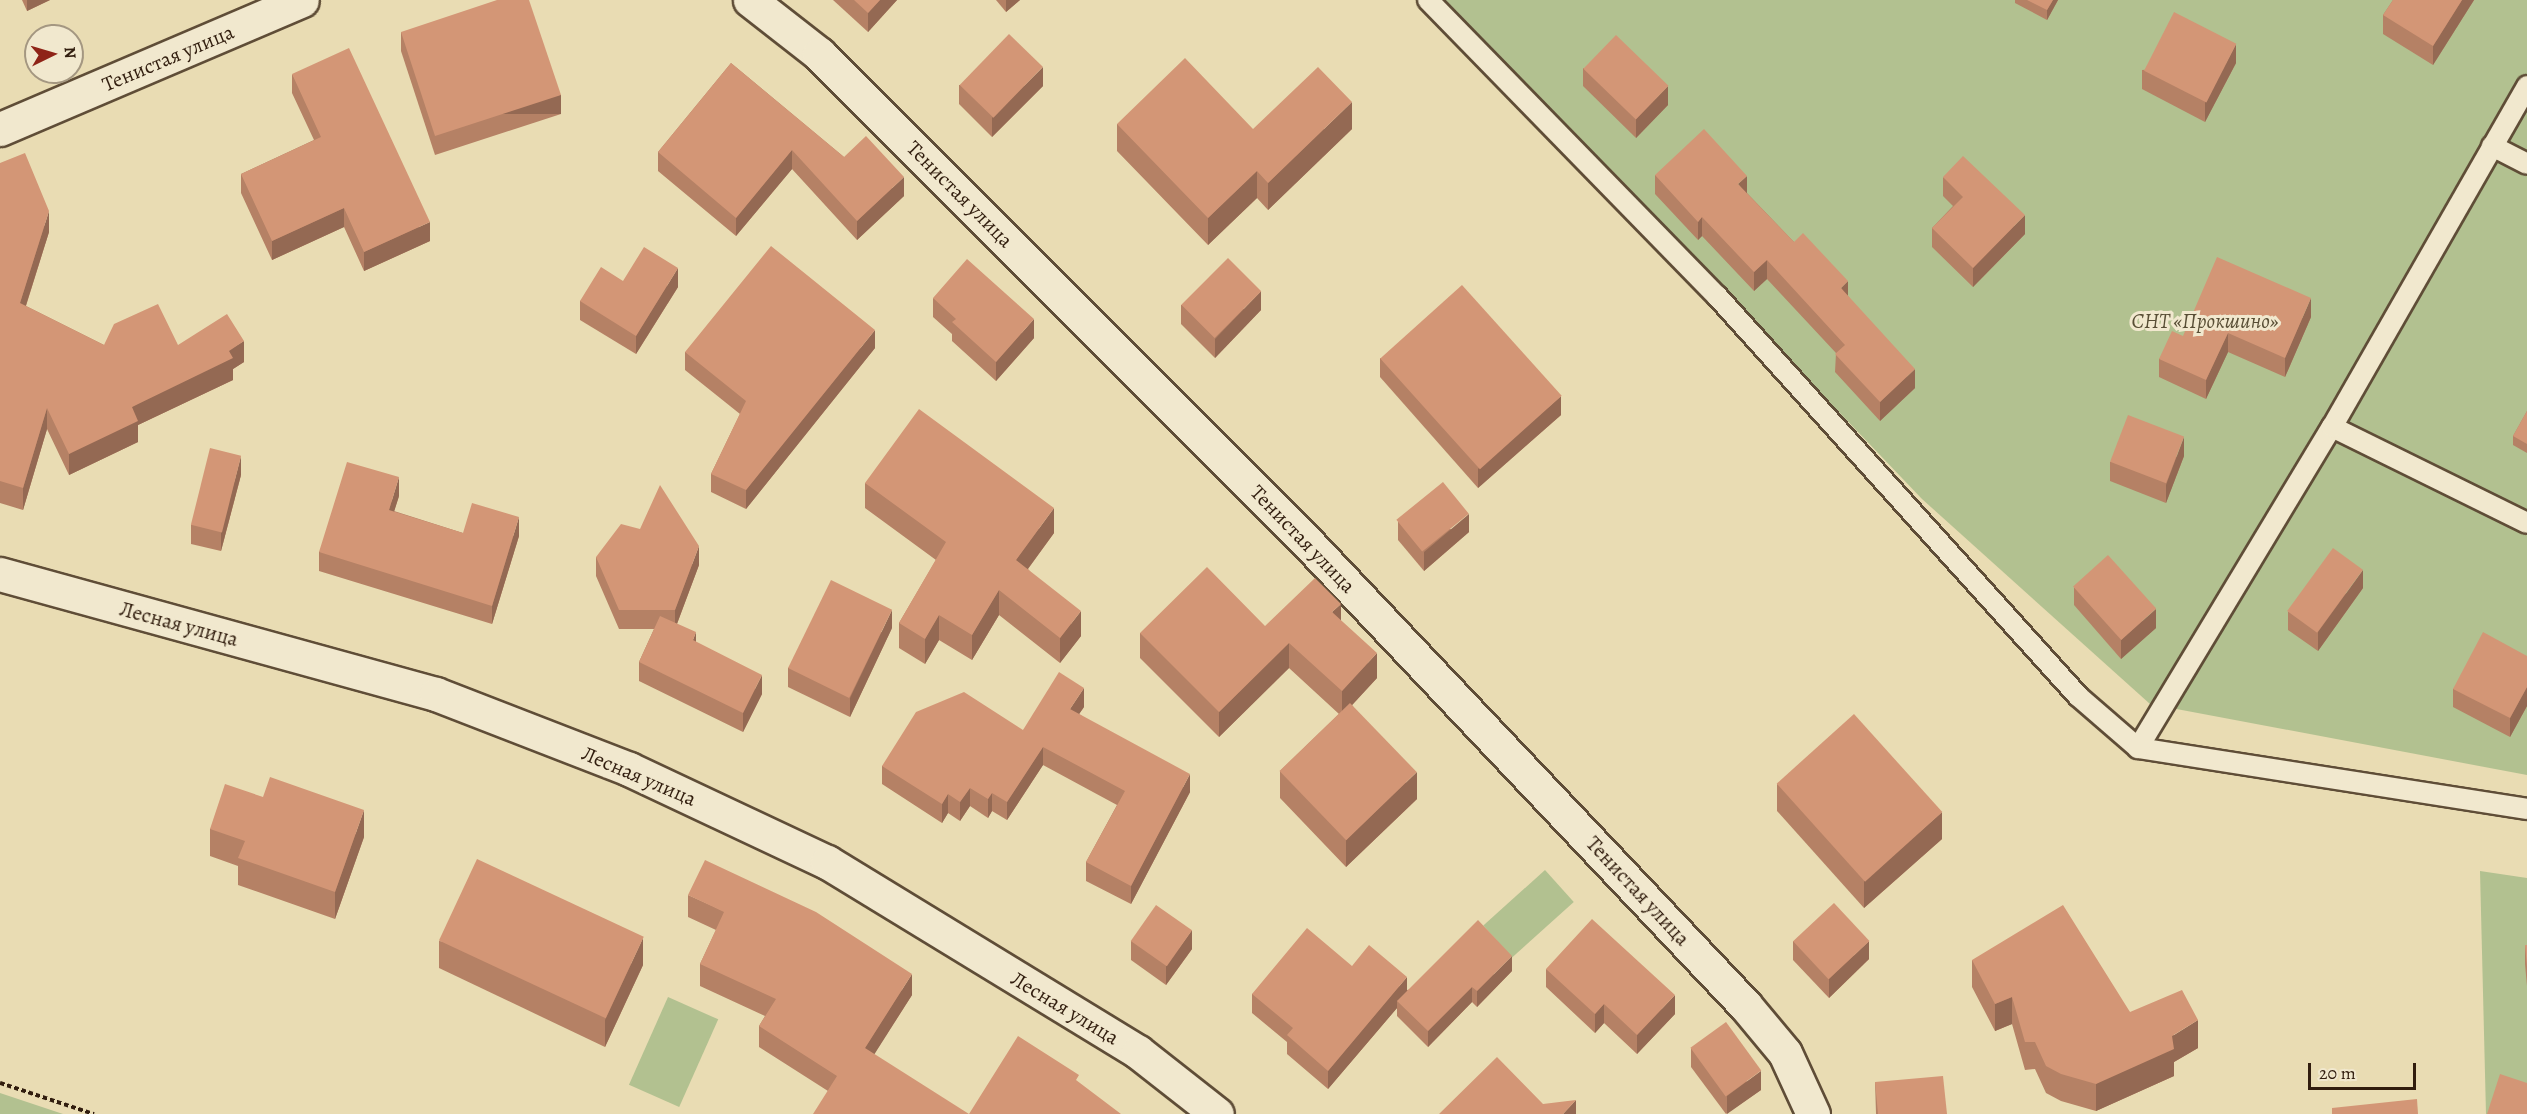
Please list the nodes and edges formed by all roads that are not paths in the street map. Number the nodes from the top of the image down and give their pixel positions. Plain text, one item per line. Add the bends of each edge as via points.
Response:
1 (302, 0) edge
2 (750, 0) edge
3 (1428, 0) edge
4 (2527, 86) edge
5 (0, 129) edge
6 (2492, 146) junction
7 (2527, 164) edge
8 (2332, 427) junction
9 (2527, 523) edge
10 (0, 574) edge
11 (2138, 748) junction
12 (2527, 809) edge
13 (1217, 1114) edge
14 (1814, 1114) edge

1 - 5 street, Тенистая улица
2 - 14 street, Тенистая улица via 819,54 1315,549 1745,1005 1785,1053
3 - 11 lane via 1717,296 2078,696
4 - 6 lane
6 - 7 lane
6 - 8 lane
8 - 9 lane
8 - 11 lane
10 - 13 street, Лесная улица via 436,694 629,769 826,862 1138,1052
11 - 12 lane

